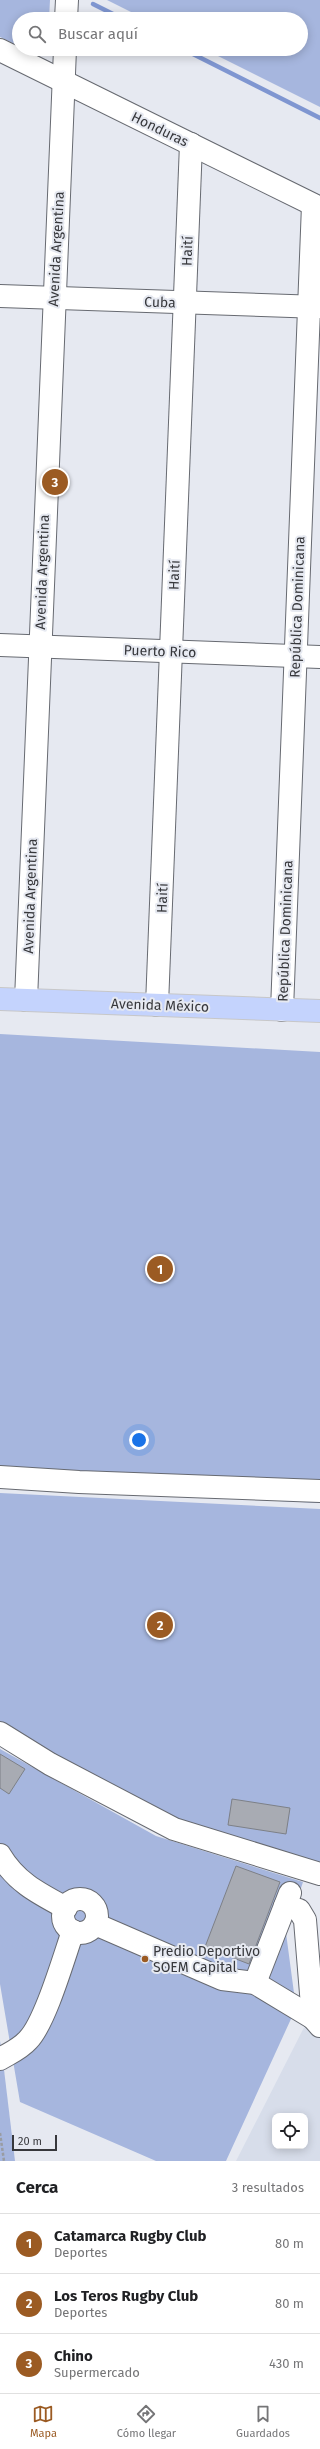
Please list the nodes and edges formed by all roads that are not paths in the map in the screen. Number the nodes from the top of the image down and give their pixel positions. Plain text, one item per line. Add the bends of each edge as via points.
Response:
1 (67, 0) edge
2 (66, 12) edge
3 (0, 50) edge
4 (65, 56) edge
5 (64, 82) junction
6 (191, 144) junction
7 (316, 206) edge
8 (0, 296) edge
9 (53, 298) junction
10 (185, 302) junction
11 (314, 307) edge
12 (0, 645) edge
13 (39, 647) junction
14 (171, 652) junction
15 (296, 656) junction
16 (320, 657) edge
17 (0, 999) edge
18 (26, 1000) junction
19 (158, 1005) junction
20 (282, 1010) junction
21 (320, 1011) edge
22 (0, 1477) edge
23 (320, 1491) edge
24 (0, 1734) edge
25 (232, 1847) junction
26 (0, 1855) edge
27 (320, 1858) edge
28 (320, 1874) edge
29 (66, 1908) junction
30 (95, 1924) junction
31 (73, 1932) junction
32 (255, 1983) junction
33 (317, 2022) edge
34 (0, 2058) edge

1 - 2 street
3 - 5 street, Honduras
4 - 5 street, Avenida Argentina
5 - 6 street, Honduras
5 - 9 street, Avenida Argentina
6 - 7 street, Honduras
6 - 10 street, Haití
7 - 11 street, República Dominicana
8 - 9 street, Cuba
9 - 10 street, Cuba
9 - 13 street, Avenida Argentina
10 - 11 street, Cuba
10 - 14 street, Haití
11 - 15 street, República Dominicana
12 - 13 street, Puerto Rico
13 - 14 street, Puerto Rico
13 - 18 street, Avenida Argentina
14 - 15 street, Puerto Rico
14 - 19 street, Haití
15 - 16 street, Puerto Rico
15 - 20 street, República Dominicana
17 - 18 main road, Avenida México
18 - 19 main road, Avenida México
19 - 20 main road, Avenida México
20 - 21 main road, Avenida México
22 - 23 street
24 - 25 street via 50,1764 174,1829
25 - 27 street via 273,1845
25 - 28 street
26 - 29 street via 9,1871 36,1892
29 - 30 street via 74,1900 86,1900 95,1908
29 - 31 street via 63,1918
30 - 31 street via 88,1931
30 - 32 street via 222,1979
31 - 34 street via 38,2025 29,2039 17,2050
32 - 33 street
32 - 33 street via 288,1899 306,1920

